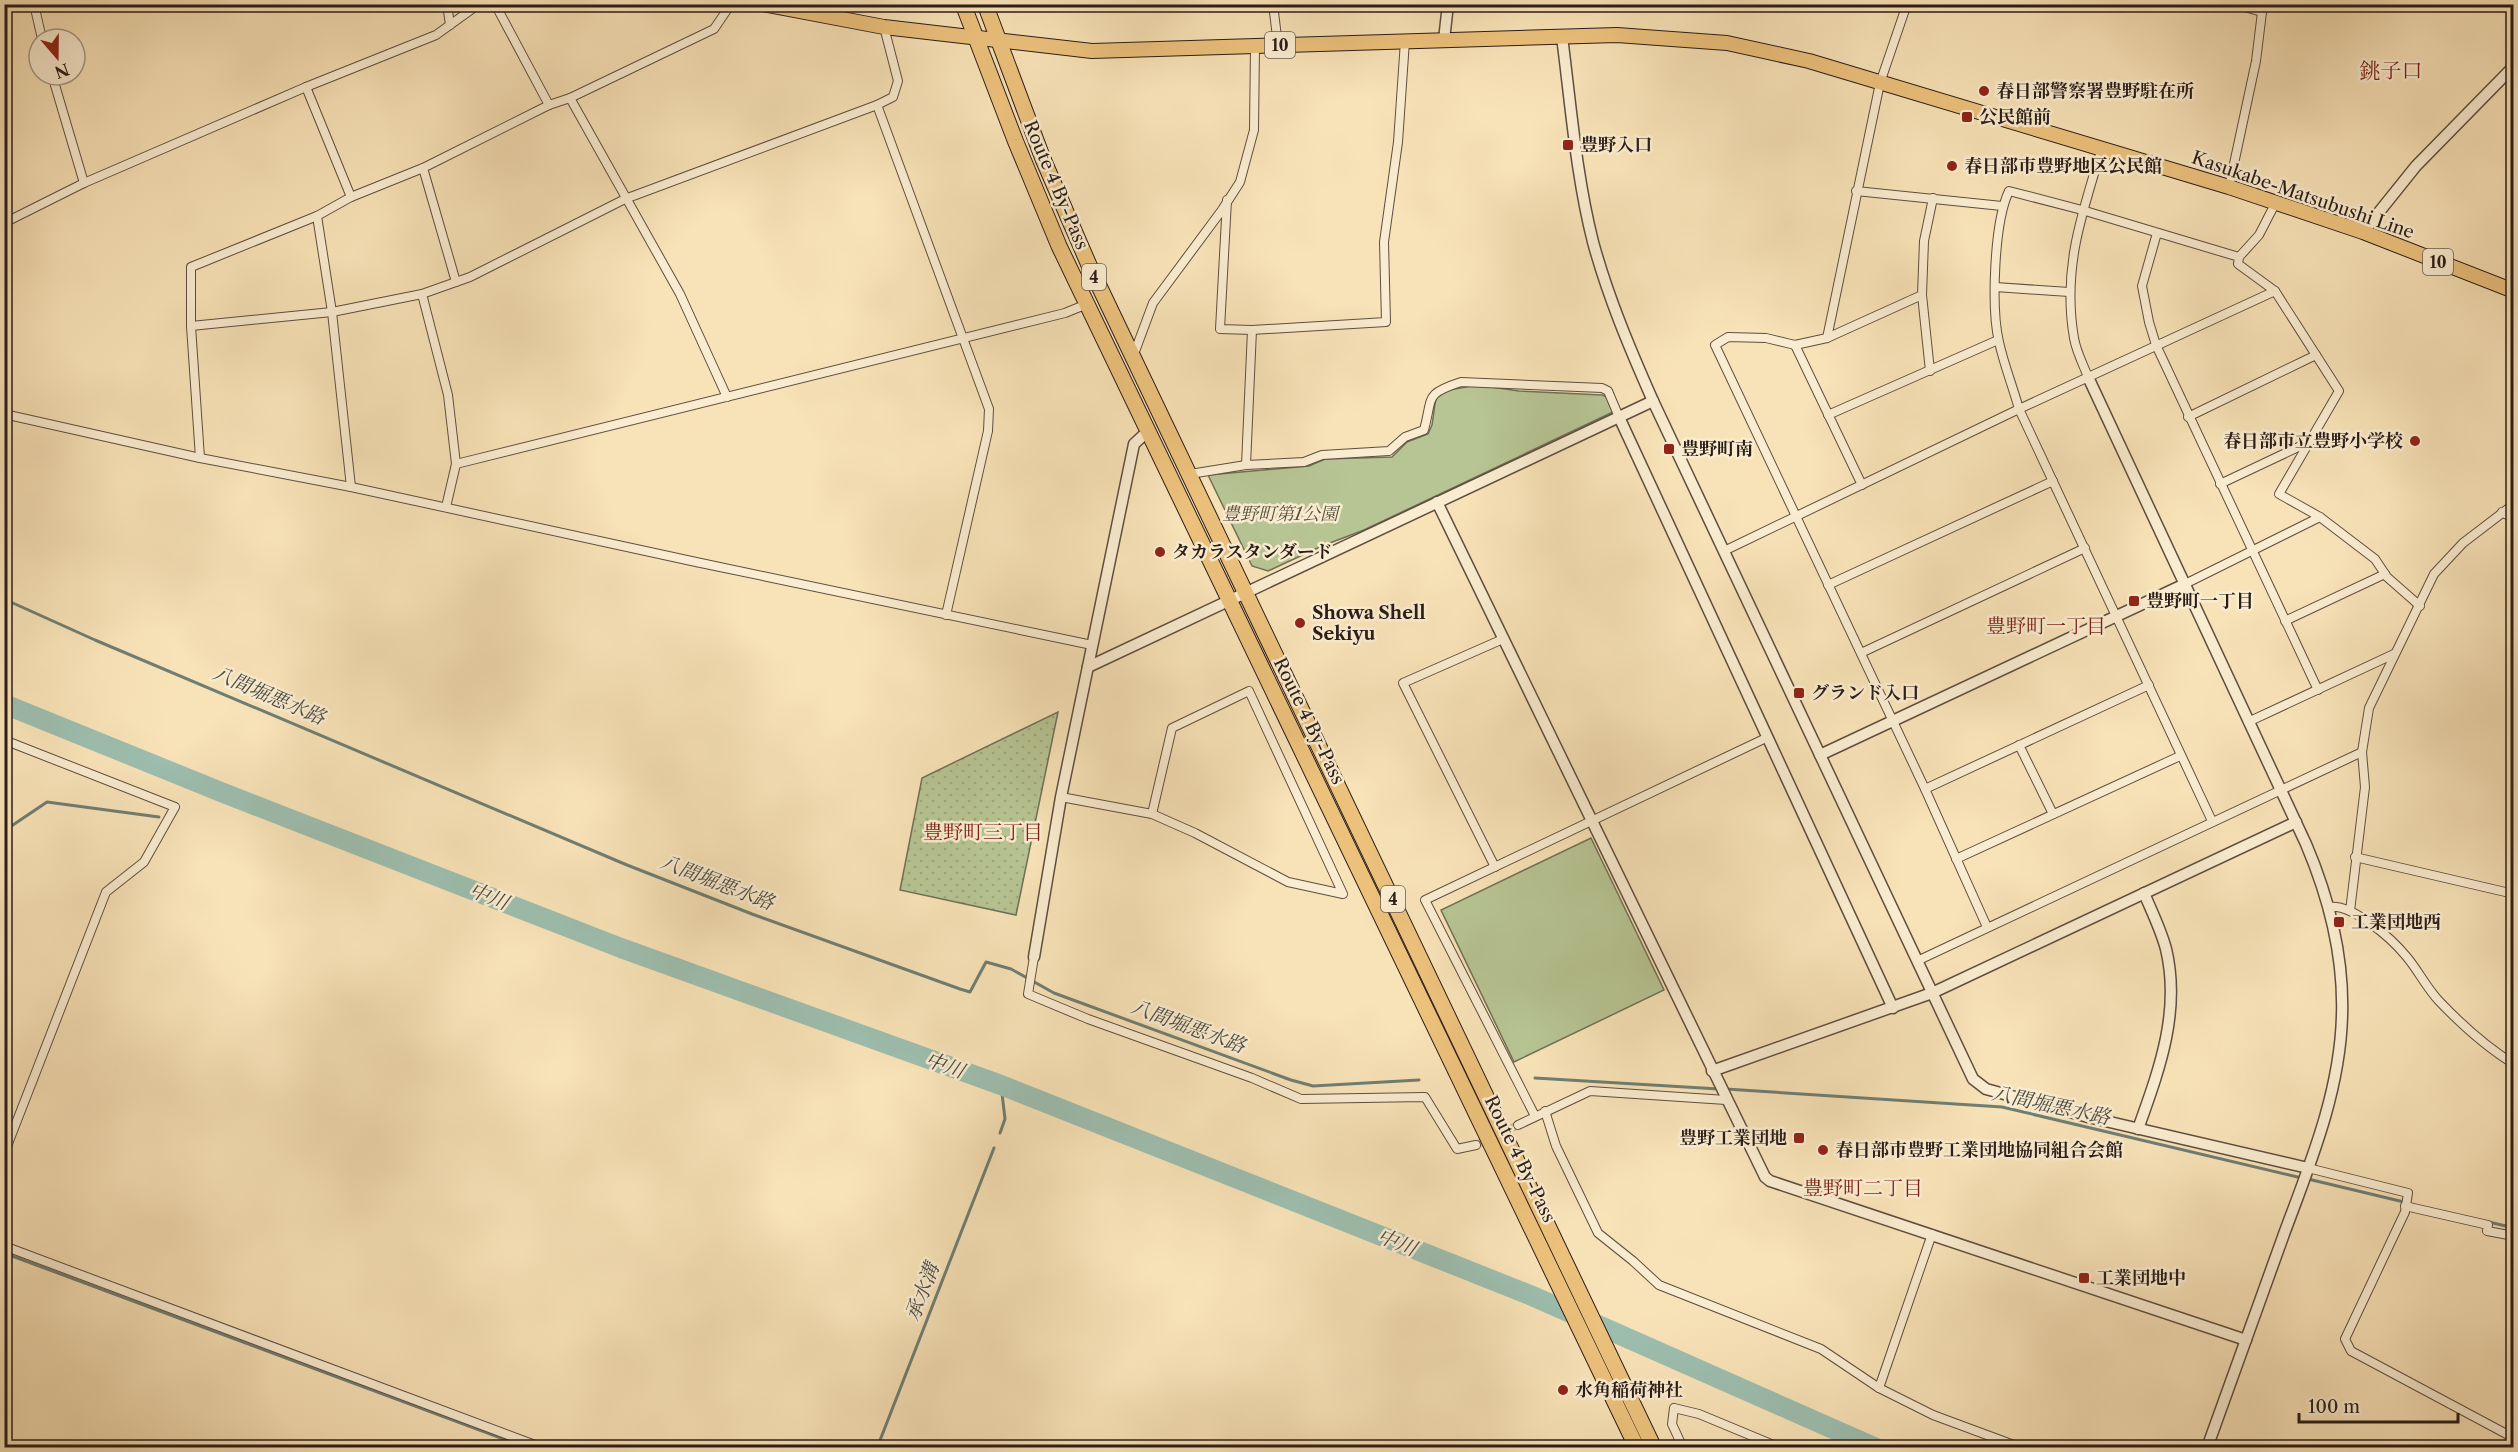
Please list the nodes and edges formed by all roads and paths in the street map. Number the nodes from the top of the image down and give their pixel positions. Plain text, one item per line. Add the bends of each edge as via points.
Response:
1 (34, 4) edge
2 (447, 4) edge
3 (479, 4) edge
4 (495, 4) edge
5 (731, 4) edge
6 (763, 4) edge
7 (963, 4) edge
8 (985, 4) edge
9 (1273, 4) edge
10 (1448, 4) edge
11 (1907, 4) edge
12 (2234, 4) edge
13 (2264, 8) edge
14 (450, 25) junction
15 (39, 27) edge
16 (884, 27) junction
17 (1562, 37) junction
18 (975, 38) junction
19 (998, 40) junction
20 (1444, 40) junction
21 (1405, 41) junction
22 (1278, 45) junction
23 (1255, 46) junction
24 (2514, 66) edge
25 (1880, 83) junction
26 (56, 87) edge
27 (306, 87) junction
28 (570, 98) junction
29 (549, 105) junction
30 (877, 105) junction
31 (2102, 148) junction
32 (423, 168) junction
33 (84, 183) junction
34 (2229, 187) junction
35 (1856, 191) junction
36 (351, 197) junction
37 (1933, 198) junction
38 (625, 200) junction
39 (1227, 200) junction
40 (2276, 202) junction
41 (2002, 206) junction
42 (2082, 210) junction
43 (317, 216) junction
44 (4, 224) edge
45 (2362, 232) junction
46 (2157, 233) junction
47 (2239, 257) junction
48 (456, 282) junction
49 (1995, 287) junction
50 (2275, 291) junction
51 (2514, 291) edge
52 (2069, 292) junction
53 (422, 294) junction
54 (1922, 295) junction
55 (1087, 304) junction
56 (332, 312) junction
57 (191, 326) junction
58 (1252, 330) junction
59 (965, 338) junction
60 (1827, 338) junction
61 (1998, 340) junction
62 (1795, 345) junction
63 (2156, 345) junction
64 (2316, 355) junction
65 (1133, 358) junction
66 (1930, 371) junction
67 (2088, 377) junction
68 (726, 397) junction
69 (1653, 401) junction
70 (2019, 409) junction
71 (4, 414) edge
72 (1828, 415) junction
73 (1619, 417) junction
74 (2188, 417) junction
75 (1148, 431) junction
76 (2311, 441) junction
77 (200, 458) junction
78 (456, 464) junction
79 (1246, 465) junction
80 (1190, 474) junction
81 (2053, 481) junction
82 (2220, 484) junction
83 (1862, 486) junction
84 (351, 487) junction
85 (1437, 502) junction
86 (2514, 504) edge
87 (446, 507) junction
88 (2502, 512) junction
89 (2320, 517) junction
90 (1797, 518) junction
91 (2514, 519) edge
92 (2085, 548) junction
93 (1724, 551) junction
94 (2253, 552) junction
95 (2385, 574) junction
96 (2185, 584) junction
97 (1828, 585) junction
98 (1247, 592) junction
99 (1228, 600) junction
100 (2420, 606) junction
101 (946, 615) junction
102 (2116, 616) junction
103 (2285, 621) junction
104 (1503, 639) junction
105 (1092, 645) junction
106 (1861, 653) junction
107 (2394, 654) junction
108 (1088, 667) junction
109 (2149, 685) junction
110 (2318, 690) junction
111 (1893, 722) junction
112 (2248, 722) junction
113 (1766, 738) junction
114 (4, 741) edge
115 (2019, 745) junction
116 (2361, 752) junction
117 (1820, 755) junction
118 (2180, 756) junction
119 (1925, 789) junction
120 (2281, 790) junction
121 (1061, 797) junction
122 (1152, 814) junction
123 (2053, 814) junction
124 (2212, 821) junction
125 (1590, 822) junction
126 (2296, 822) junction
127 (2355, 857) junction
128 (1956, 858) junction
129 (1495, 867) junction
130 (2144, 894) junction
131 (2514, 894) edge
132 (2329, 907) junction
133 (2350, 911) junction
134 (1987, 927) junction
135 (1034, 957) joint
136 (1917, 961) junction
137 (1932, 993) junction
138 (1893, 1008) junction
139 (2514, 1064) edge
140 (1712, 1071) junction
141 (1725, 1098) junction
142 (1545, 1111) junction
143 (1535, 1116) junction
144 (1518, 1125) tunnel mouth
145 (2138, 1129) junction
146 (1476, 1146) tunnel mouth
147 (4, 1154) edge
148 (2308, 1170) junction
149 (2405, 1206) junction
150 (1932, 1234) junction
151 (2514, 1236) edge
152 (4, 1246) edge
153 (2246, 1340) junction
154 (1879, 1388) junction
155 (2514, 1438) edge
156 (1653, 1445) edge
157 (543, 1448) edge
158 (1637, 1448) edge
159 (1683, 1448) edge
160 (1781, 1448) edge
161 (2022, 1448) edge
162 (2207, 1448) edge

1 - 15 street
2 - 14 street
3 - 14 street
4 - 29 street
5 - 28 street via 714,29
6 - 16 main road, Kasukabe-Matsubushi Line / 10
7 - 18 highway, Route 4 By-Pass / 4
8 - 19 highway, Route 4 By-Pass / 4
9 - 22 street
10 - 20 street
11 - 25 street
12 - 13 street
13 - 34 street
14 - 27 street via 436,35
16 - 18 main road, Kasukabe-Matsubushi Line / 10
16 - 30 street via 898,81 893,97
17 - 20 main road, Kasukabe-Matsubushi Line / 10
17 - 25 main road, Kasukabe-Matsubushi Line / 10 via 1617,35 1727,43 1809,61
17 - 69 street via 1578,168 1593,240 1616,313
18 - 19 main road, Kasukabe-Matsubushi Line / 10
18 - 55 highway, Route 4 By-Pass / 4 via 1031,180
19 - 23 main road, Kasukabe-Matsubushi Line / 10 via 1092,51
19 - 65 highway, Route 4 By-Pass / 4 via 1057,192
20 - 21 main road, Kasukabe-Matsubushi Line / 10
21 - 22 main road, Kasukabe-Matsubushi Line / 10
21 - 58 street via 1398,141 1384,242 1386,322
22 - 23 main road, Kasukabe-Matsubushi Line / 10
23 - 39 street via 1254,130 1240,182
24 - 45 street via 2416,166
25 - 31 main road, Kasukabe-Matsubushi Line / 10
25 - 35 street
26 - 33 street
27 - 33 street
27 - 36 street
28 - 29 street
28 - 38 street
29 - 32 street
30 - 38 street
30 - 59 street
31 - 34 main road, Kasukabe-Matsubushi Line / 10
31 - 42 street
32 - 36 street
32 - 48 street
33 - 44 street
34 - 40 main road, Kasukabe-Matsubushi Line / 10
35 - 37 street
35 - 60 street
36 - 43 street
37 - 41 street
37 - 54 street via 1924,241
38 - 48 street
38 - 68 street via 686,306
39 - 58 street via 1220,329
39 - 65 street via 1153,303
40 - 45 main road, Kasukabe-Matsubushi Line / 10
40 - 47 street via 2259,235
41 - 42 street via 2009,191
41 - 49 street
42 - 46 street
42 - 52 street
43 - 56 street
43 - 57 street via 191,267
45 - 51 main road, Kasukabe-Matsubushi Line / 10
46 - 47 street
46 - 63 street via 2142,286
47 - 50 street via 2238,264
48 - 53 street
49 - 52 street
49 - 61 street
50 - 63 street
50 - 64 street
52 - 67 street via 2074,340
53 - 56 street
53 - 78 street via 448,395
54 - 60 street
54 - 66 street
55 - 59 street
55 - 75 highway, Route 4 By-Pass / 4
56 - 57 street
56 - 84 street
57 - 77 street
58 - 79 street
59 - 68 street
59 - 101 street via 990,417
60 - 62 street
61 - 66 street
61 - 70 street
62 - 72 street
62 - 90 street via 1766,338 1728,337 1715,345
63 - 67 street
63 - 74 street
64 - 74 street
64 - 76 street via 2339,391
65 - 80 highway, Route 4 By-Pass / 4
66 - 72 street
67 - 70 street
67 - 96 street
68 - 78 street
69 - 73 street
69 - 93 street
70 - 81 street
70 - 83 street
71 - 77 street
72 - 83 street
73 - 79 street via 1608,391 1602,388 1461,382 1440,389 1431,397 1424,430 1404,437 1389,451 1322,454 1304,462
73 - 85 street
73 - 113 street
74 - 82 street
75 - 99 highway, Route 4 By-Pass / 4
75 - 105 street via 1134,444
76 - 82 street
76 - 89 street via 2279,494
77 - 84 street
78 - 87 street
79 - 80 street
80 - 98 highway, Route 4 By-Pass / 4
81 - 92 street
81 - 97 street
82 - 94 street
83 - 90 street
84 - 87 street
85 - 98 street
85 - 104 street
86 - 88 street
87 - 101 street
88 - 91 street
88 - 100 street via 2463,543 2434,574
89 - 94 street
89 - 95 street via 2375,560
90 - 93 street
90 - 97 street
92 - 102 street
92 - 106 street
93 - 117 street
94 - 96 street
94 - 103 street
95 - 100 street
95 - 103 street
96 - 102 street
96 - 112 street
97 - 106 street
98 - 99 street
98 - 156 highway, Route 4 By-Pass / 4
99 - 108 street
99 - 158 highway, Route 4 By-Pass / 4
100 - 107 street
101 - 105 street
102 - 109 street
102 - 111 street
103 - 110 street
104 - 125 street
104 - 129 street via 1403,684
105 - 108 street
106 - 111 street
107 - 110 street
107 - 116 street via 2369,708
108 - 121 street
109 - 115 street
109 - 118 street
110 - 112 street
111 - 117 street
111 - 119 street
112 - 120 street
113 - 125 street
113 - 138 street
114 - 147 street via 175,807 144,862 106,892
115 - 119 street
115 - 123 street
116 - 120 street
116 - 127 street via 2365,787
117 - 136 street
118 - 123 street
118 - 124 street
119 - 128 street
120 - 124 street
120 - 126 street
121 - 122 street
121 - 135 street
122 - 122 street via 1288,882 1343,894 1249,692 1172,728
123 - 128 street
124 - 134 street
125 - 129 street
125 - 140 street
126 - 130 street
126 - 132 street
127 - 131 street
127 - 133 street
128 - 134 street
129 - 143 street via 1425,900
130 - 137 street
130 - 145 street via 2166,948 2171,1008 2160,1067
132 - 133 street
132 - 148 street via 2338,945 2342,1015 2339,1057 2331,1098
133 - 139 street via 2378,929 2405,955 2437,999 2460,1022
134 - 136 street
135 - 146 street via 1028,994 1300,1099 1425,1097 1457,1149
136 - 137 street
137 - 138 street
137 - 145 street via 1978,1084
138 - 140 street
140 - 141 street
141 - 142 street via 1590,1091
141 - 150 street via 1761,1172 1770,1181
142 - 143 street
142 - 154 street via 1556,1146 1598,1233 1659,1286 1821,1349
143 - 144 street
145 - 148 street
148 - 149 street via 2408,1193
148 - 153 street
149 - 151 street via 2488,1225 2487,1231
149 - 155 street via 2345,1339 2350,1351
150 - 153 street
150 - 154 street
152 - 157 street
153 - 162 street
154 - 161 street via 1933,1414
159 - 160 street via 1672,1424 1674,1408 1699,1414

